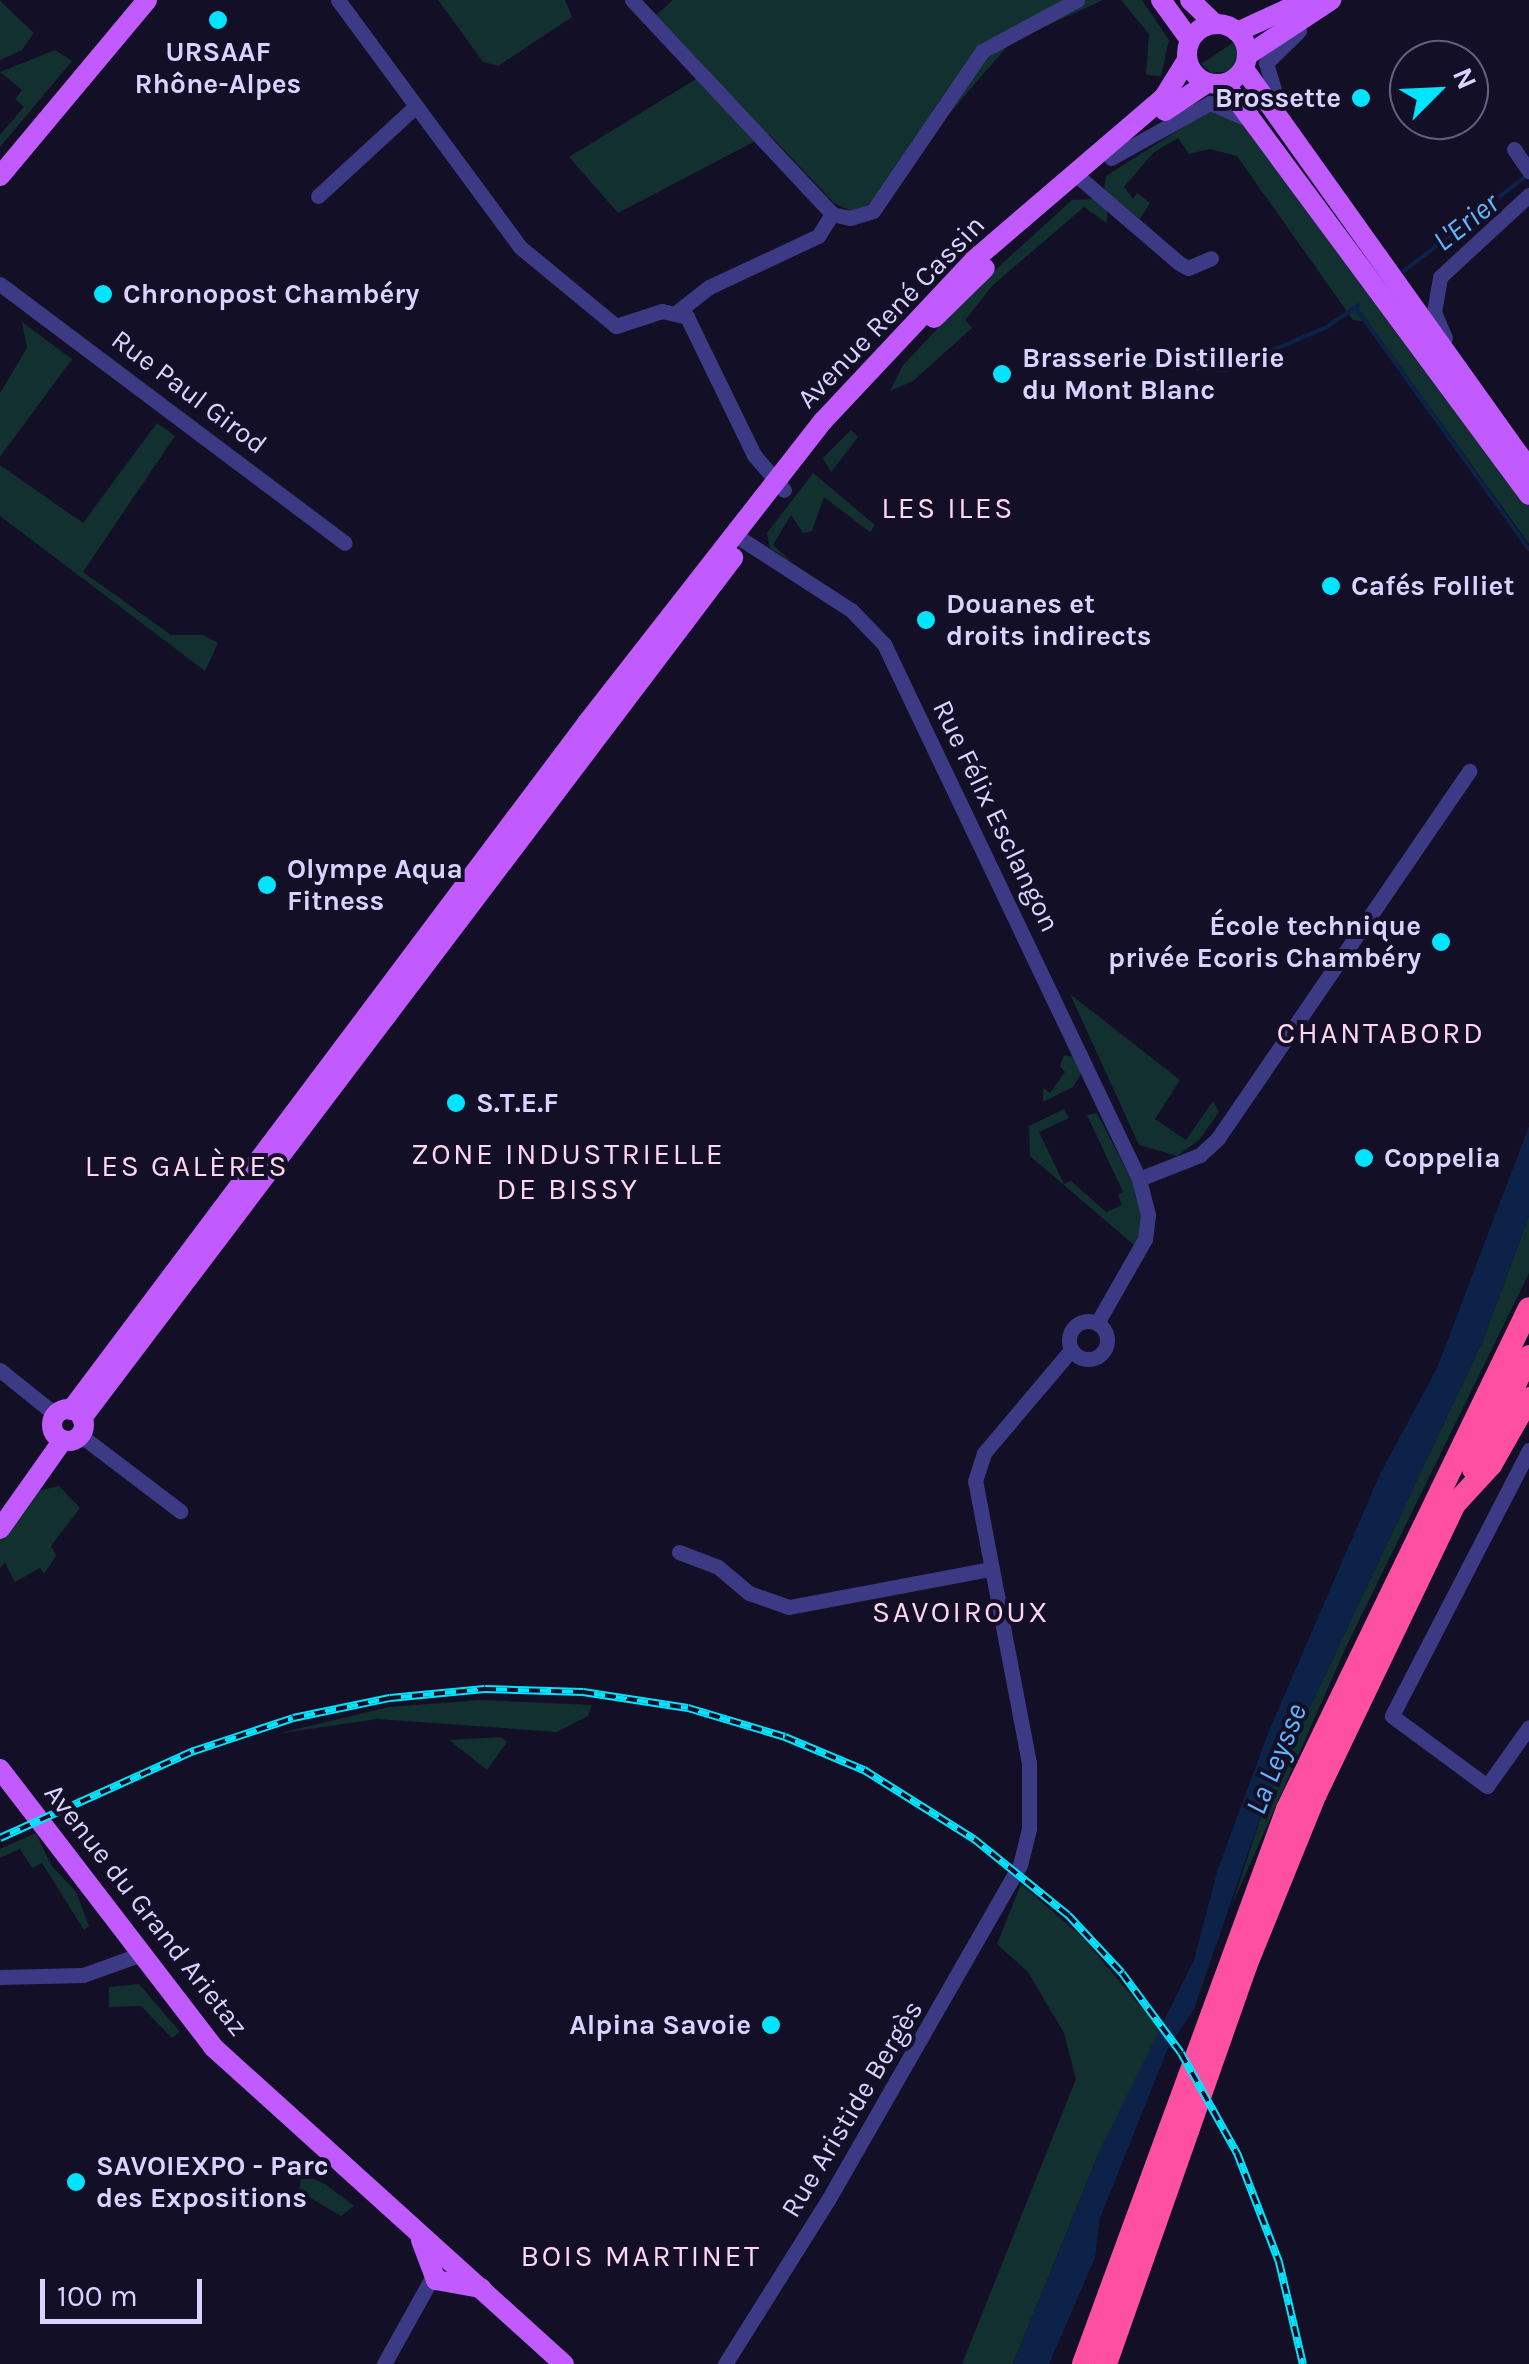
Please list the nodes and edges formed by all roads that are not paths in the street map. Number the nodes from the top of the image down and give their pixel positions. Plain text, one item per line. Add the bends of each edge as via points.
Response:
1 (338, 0) edge
2 (632, 0) edge
3 (1077, 0) edge
4 (1161, 0) edge
5 (1190, 0) edge
6 (1322, 1) edge
7 (144, 4) edge
8 (1215, 24) junction
9 (1238, 32) junction
10 (1189, 50) junction
11 (1252, 65) junction
12 (1216, 83) junction
13 (416, 106) junction
14 (1111, 158) junction
15 (0, 176) edge
16 (1078, 176) junction
17 (1529, 195) edge
18 (318, 196) dead end
19 (832, 214) junction
20 (1211, 258) dead end
21 (1363, 266) junction
22 (0, 284) edge
23 (678, 311) junction
24 (1486, 412) junction
25 (1529, 469) edge
26 (779, 485) junction
27 (1529, 495) edge
28 (739, 539) junction
29 (345, 542) dead end
30 (1469, 771) dead end
31 (1139, 1179) junction
32 (1529, 1308) edge
33 (1098, 1323) junction
34 (1071, 1350) junction
35 (1529, 1356) edge
36 (0, 1370) edge
37 (1529, 1398) edge
38 (68, 1424) junction
39 (1529, 1450) edge
40 (1455, 1504) junction
41 (0, 1508) edge
42 (180, 1510) dead end
43 (0, 1529) edge
44 (680, 1552) dead end
45 (991, 1568) junction
46 (1529, 1727) edge
47 (0, 1769) edge
48 (139, 1955) junction
49 (0, 1977) edge
50 (445, 2272) junction
51 (384, 2364) edge
52 (564, 2364) edge
53 (725, 2364) edge
54 (1083, 2364) edge
55 (1106, 2364) edge

1 - 13 street
2 - 19 street
3 - 19 street via 982,51 873,210 850,218
4 - 10 main road
5 - 8 main road
6 - 9 main road
6 - 11 main road
7 - 15 main road
8 - 9 main road
8 - 10 main road
9 - 11 main road
10 - 12 main road
10 - 16 main road, Avenue René Cassin via 1164,97
11 - 12 main road, Avenue René Cassin
11 - 24 main road via 1354,229
12 - 14 main road, Avenue René Cassin
12 - 21 main road
13 - 18 street
13 - 23 street via 520,247 604,318 622,328
14 - 16 main road, Avenue René Cassin
14 - 21 street, Avenue René Cassin via 1210,103 1236,109
16 - 20 street via 1179,264 1188,268
16 - 26 main road, Avenue René Cassin via 948,284
17 - 24 street via 1449,264 1435,292 1438,326
19 - 23 street via 818,236 708,287
21 - 27 main road
22 - 29 street, Rue Paul Girod
23 - 26 street
24 - 25 main road
26 - 28 main road, Avenue René Cassin
28 - 31 street, Rue Félix Esclangon via 851,610 884,644
28 - 38 main road, Avenue René Cassin
30 - 31 street via 1218,1138 1200,1155
31 - 33 street, Rue Félix Esclangon via 1148,1215 1145,1239
32 - 54 highway via 1337,1698 1255,1888
33 - 34 street via 1074,1326
33 - 34 street via 1107,1338 1101,1354 1085,1359
34 - 45 street via 977,1467
35 - 40 highway
36 - 38 street
37 - 40 highway via 1491,1466
38 - 41 main road
38 - 42 street
38 - 43 main road
39 - 46 street via 1392,1716 1486,1786
40 - 55 highway via 1288,1859
44 - 45 street via 718,1567 749,1593 789,1607
45 - 53 street, Rue Aristide Bergès via 1029,1763 1029,1828 1018,1871
47 - 48 main road, Avenue du Grand Arietaz
48 - 49 street via 83,1975
48 - 50 main road, Avenue du Grand Arietaz via 213,2047 386,2202
50 - 51 street
50 - 52 main road via 481,2288

